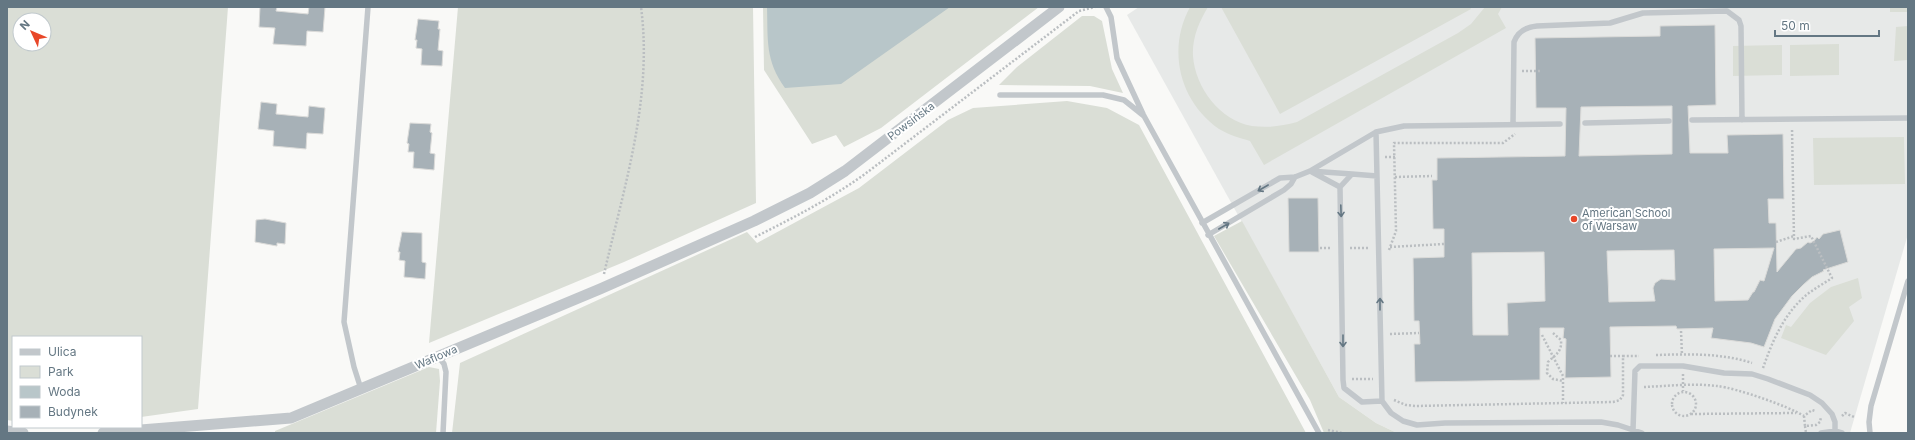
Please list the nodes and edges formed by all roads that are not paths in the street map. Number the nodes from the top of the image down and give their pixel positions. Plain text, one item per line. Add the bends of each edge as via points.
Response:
1 (368, 7) edge
2 (1059, 7) edge
3 (1106, 7) edge
4 (1000, 95) dead end
5 (1144, 116) junction
6 (1908, 118) edge
7 (1692, 120) dead end
8 (1742, 120) junction
9 (1669, 121) dead end
10 (1585, 123) dead end
11 (1513, 124) junction
12 (1560, 124) dead end
13 (1376, 132) junction
14 (1310, 171) junction
15 (1352, 174) junction
16 (1377, 176) junction
17 (1295, 177) junction
18 (1340, 187) junction
19 (754, 221) joint
20 (1202, 223) junction
21 (1208, 235) junction
22 (1908, 281) edge
23 (438, 356) junction
24 (361, 389) junction
25 (1382, 401) junction
26 (1633, 430) junction
27 (7, 431) edge
28 (1318, 431) edge
29 (1835, 431) junction
30 (23, 433) edge
31 (103, 433) edge
32 (443, 433) edge
33 (1642, 433) edge
34 (1821, 433) edge
35 (1842, 433) edge
36 (1870, 433) edge

1 - 24 lane via 344,322
2 - 19 street, Powsińska via 845,171 810,193
3 - 5 lane via 1111,17 1117,58
4 - 5 lane via 1103,95 1124,100
5 - 20 lane
6 - 8 lane
7 - 8 lane
8 - 11 lane via 1741,26 1739,20 1726,11 1643,13 1610,23 1528,27 1514,42
9 - 10 lane
11 - 12 lane
11 - 13 lane via 1404,126
13 - 14 lane
13 - 16 lane
14 - 15 lane
14 - 17 lane
14 - 18 lane
15 - 16 lane
15 - 18 lane
25 -> 16 lane
17 -> 20 lane via 1280,178
21 -> 17 lane via 1284,190
18 -> 25 lane via 1344,388 1362,402
19 - 23 street, Waflowa via 600,289
20 - 21 lane
21 - 28 lane
22 - 36 lane via 1871,406
23 - 24 street, Waflowa
23 - 32 lane via 446,372
24 - 31 street, Waflowa via 291,418
25 - 26 lane via 1391,413 1403,422 1417,425 1601,422
26 - 29 lane via 1635,371 1640,366 1683,366 1724,373 1752,374 1810,395 1832,414
26 - 33 lane
27 - 30 street
29 - 34 lane
29 - 35 lane

